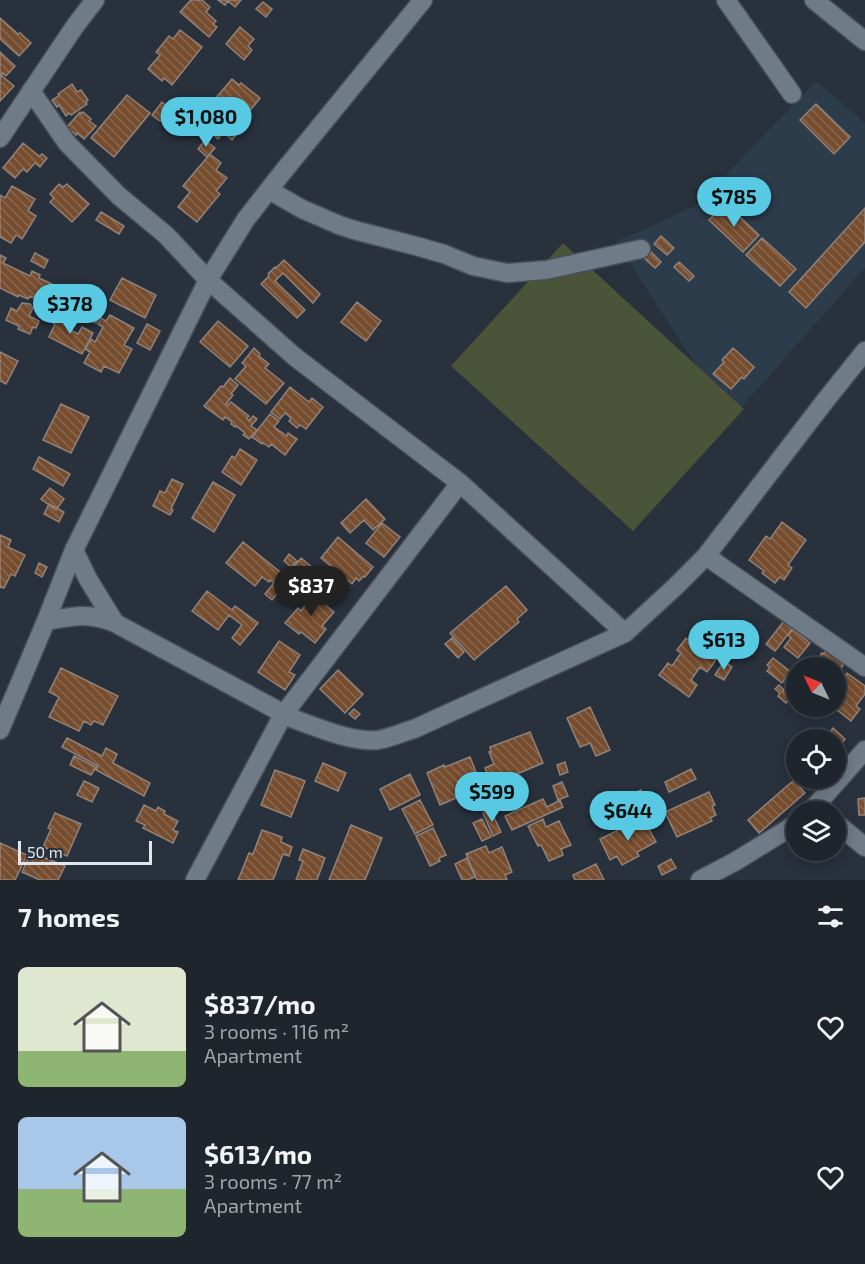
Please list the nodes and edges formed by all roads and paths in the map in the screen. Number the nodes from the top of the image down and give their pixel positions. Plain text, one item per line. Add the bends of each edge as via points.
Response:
1 (95, 0) edge
2 (423, 0) edge
3 (726, 0) edge
4 (814, 0) edge
5 (865, 41) edge
6 (31, 91) junction
7 (792, 94) dead end
8 (0, 138) edge
9 (269, 190) junction
10 (641, 249) dead end
11 (208, 280) junction
12 (865, 351) edge
13 (460, 483) junction
14 (74, 550) junction
15 (706, 556) junction
16 (46, 621) junction
17 (115, 623) junction
18 (625, 633) junction
19 (865, 667) edge
20 (283, 715) junction
21 (0, 729) edge
22 (865, 750) edge
23 (822, 801) edge
24 (786, 830) edge
25 (846, 831) edge
26 (865, 847) edge
27 (195, 880) edge
28 (700, 880) edge

1 - 6 street
2 - 9 street
3 - 7 street
4 - 5 street
6 - 8 street
6 - 11 street via 67,143 119,196 166,235
9 - 10 street via 339,225 507,273 546,270
9 - 11 street
11 - 13 street via 295,357
11 - 14 street
12 - 15 street
13 - 18 street
13 - 20 street
14 - 16 street
14 - 17 street
15 - 18 street
15 - 19 street
16 - 17 street via 80,615
16 - 21 street
17 - 20 street
18 - 20 street via 423,725 379,740 347,736
20 - 27 street
22 - 23 street
24 - 28 street
25 - 26 street

